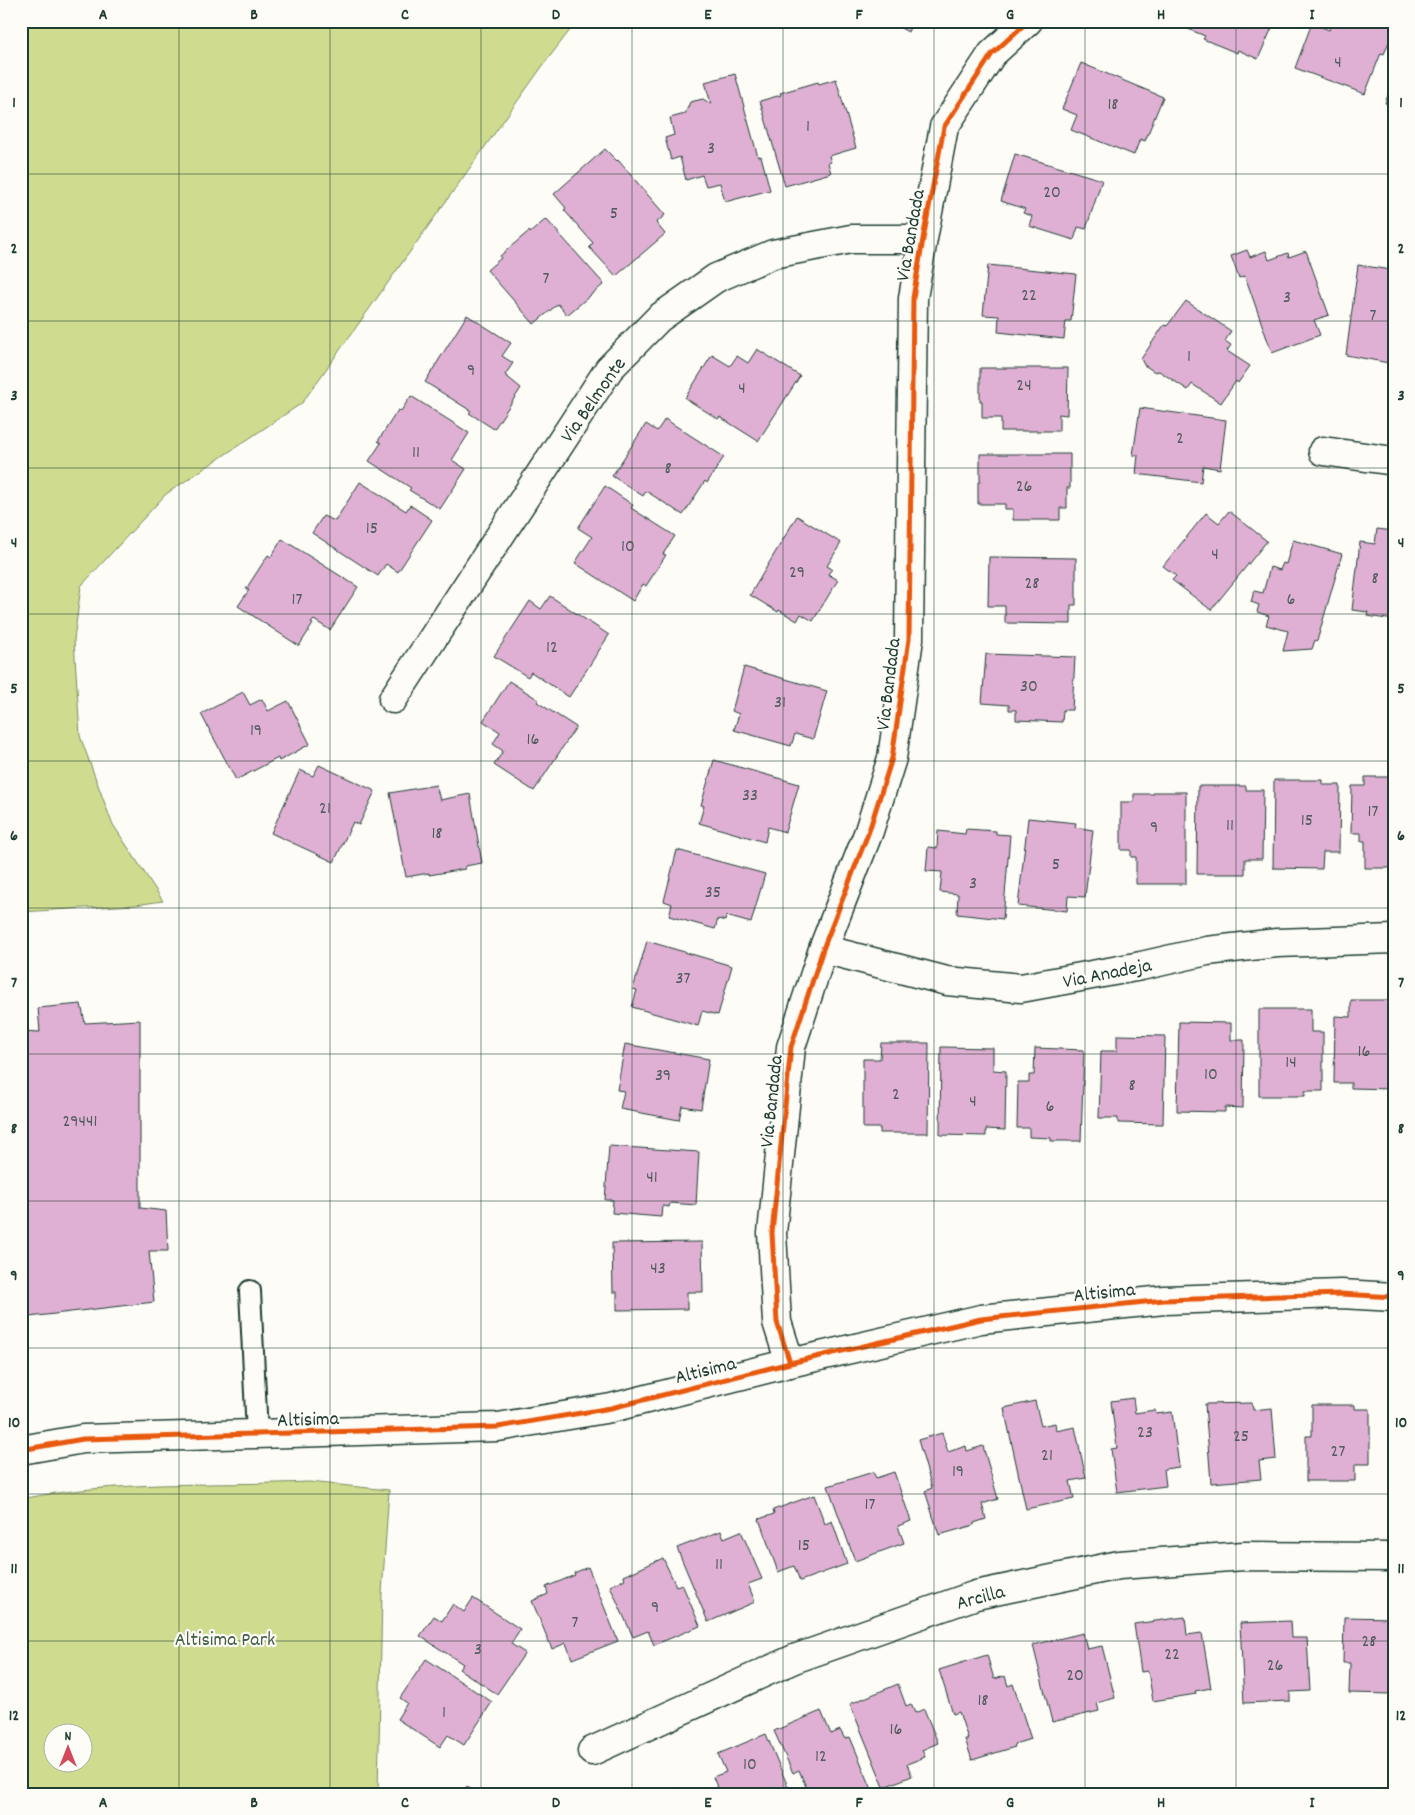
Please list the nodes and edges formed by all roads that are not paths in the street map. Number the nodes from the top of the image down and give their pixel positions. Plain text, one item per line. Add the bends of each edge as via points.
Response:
1 (1028, 21) edge
2 (923, 239) junction
3 (1323, 451) dead end
4 (1394, 461) edge
5 (393, 699) dead end
6 (1394, 939) edge
7 (823, 949) junction
8 (250, 1291) dead end
9 (1394, 1297) edge
10 (790, 1363) junction
11 (257, 1434) junction
12 (21, 1450) edge
13 (1394, 1557) edge
14 (592, 1750) dead end

1 - 2 street, Via Bandada via 992,54 944,126
2 - 5 street, Via Belmonte via 851,239 773,254 716,278 659,318 609,369
2 - 7 street, Via Bandada via 913,298 909,639 894,749 869,831
3 - 4 street
6 - 7 street, Via Anadeja via 1276,943 1207,951 1021,988 947,981
7 - 10 street, Via Bandada via 791,1047 772,1233 777,1322
8 - 11 lane
9 - 10 street, Altisima via 1341,1294 1164,1300 981,1319
10 - 11 street, Altisima via 612,1408 498,1427
11 - 12 street, Altisima via 83,1439
13 - 14 street, Arcilla via 1244,1556 1119,1565 976,1595 794,1659

